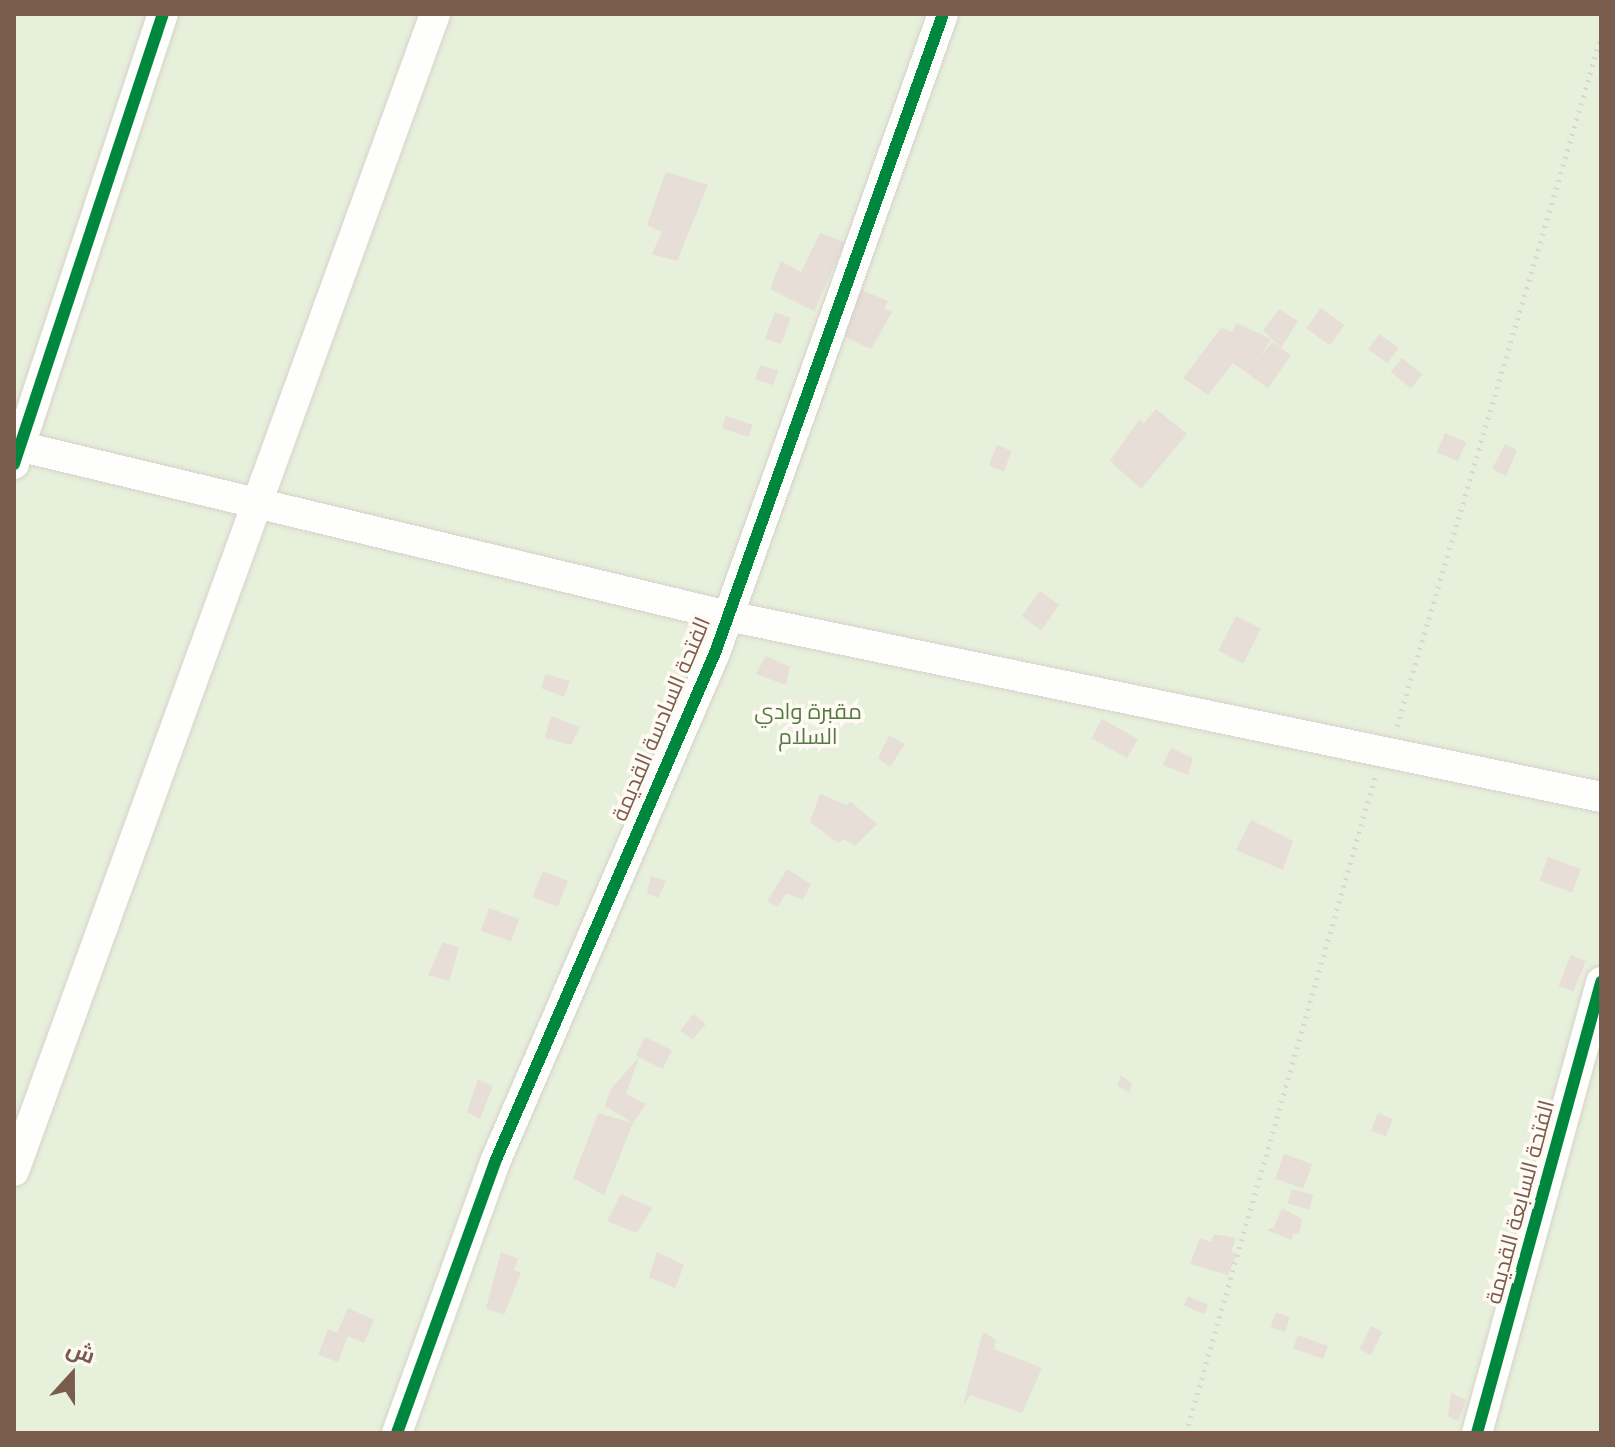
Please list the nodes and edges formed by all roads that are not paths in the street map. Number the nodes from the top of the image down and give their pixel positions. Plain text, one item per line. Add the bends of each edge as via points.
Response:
1 (163, 14) edge
2 (435, 14) edge
3 (943, 14) edge
4 (16, 452) edge
5 (258, 502) junction
6 (728, 616) junction
7 (1601, 797) edge
8 (1601, 982) edge
9 (14, 1171) edge
10 (397, 1433) edge
11 (1477, 1433) edge

1 - 4 street
2 - 5 street
3 - 6 street, الفتحة السادسة القديمة
4 - 5 street
5 - 6 street
5 - 9 street
6 - 7 street
6 - 10 street, الفتحة السادسة القديمة via 495,1162
8 - 11 street, الفتحة السابعة القديمة

